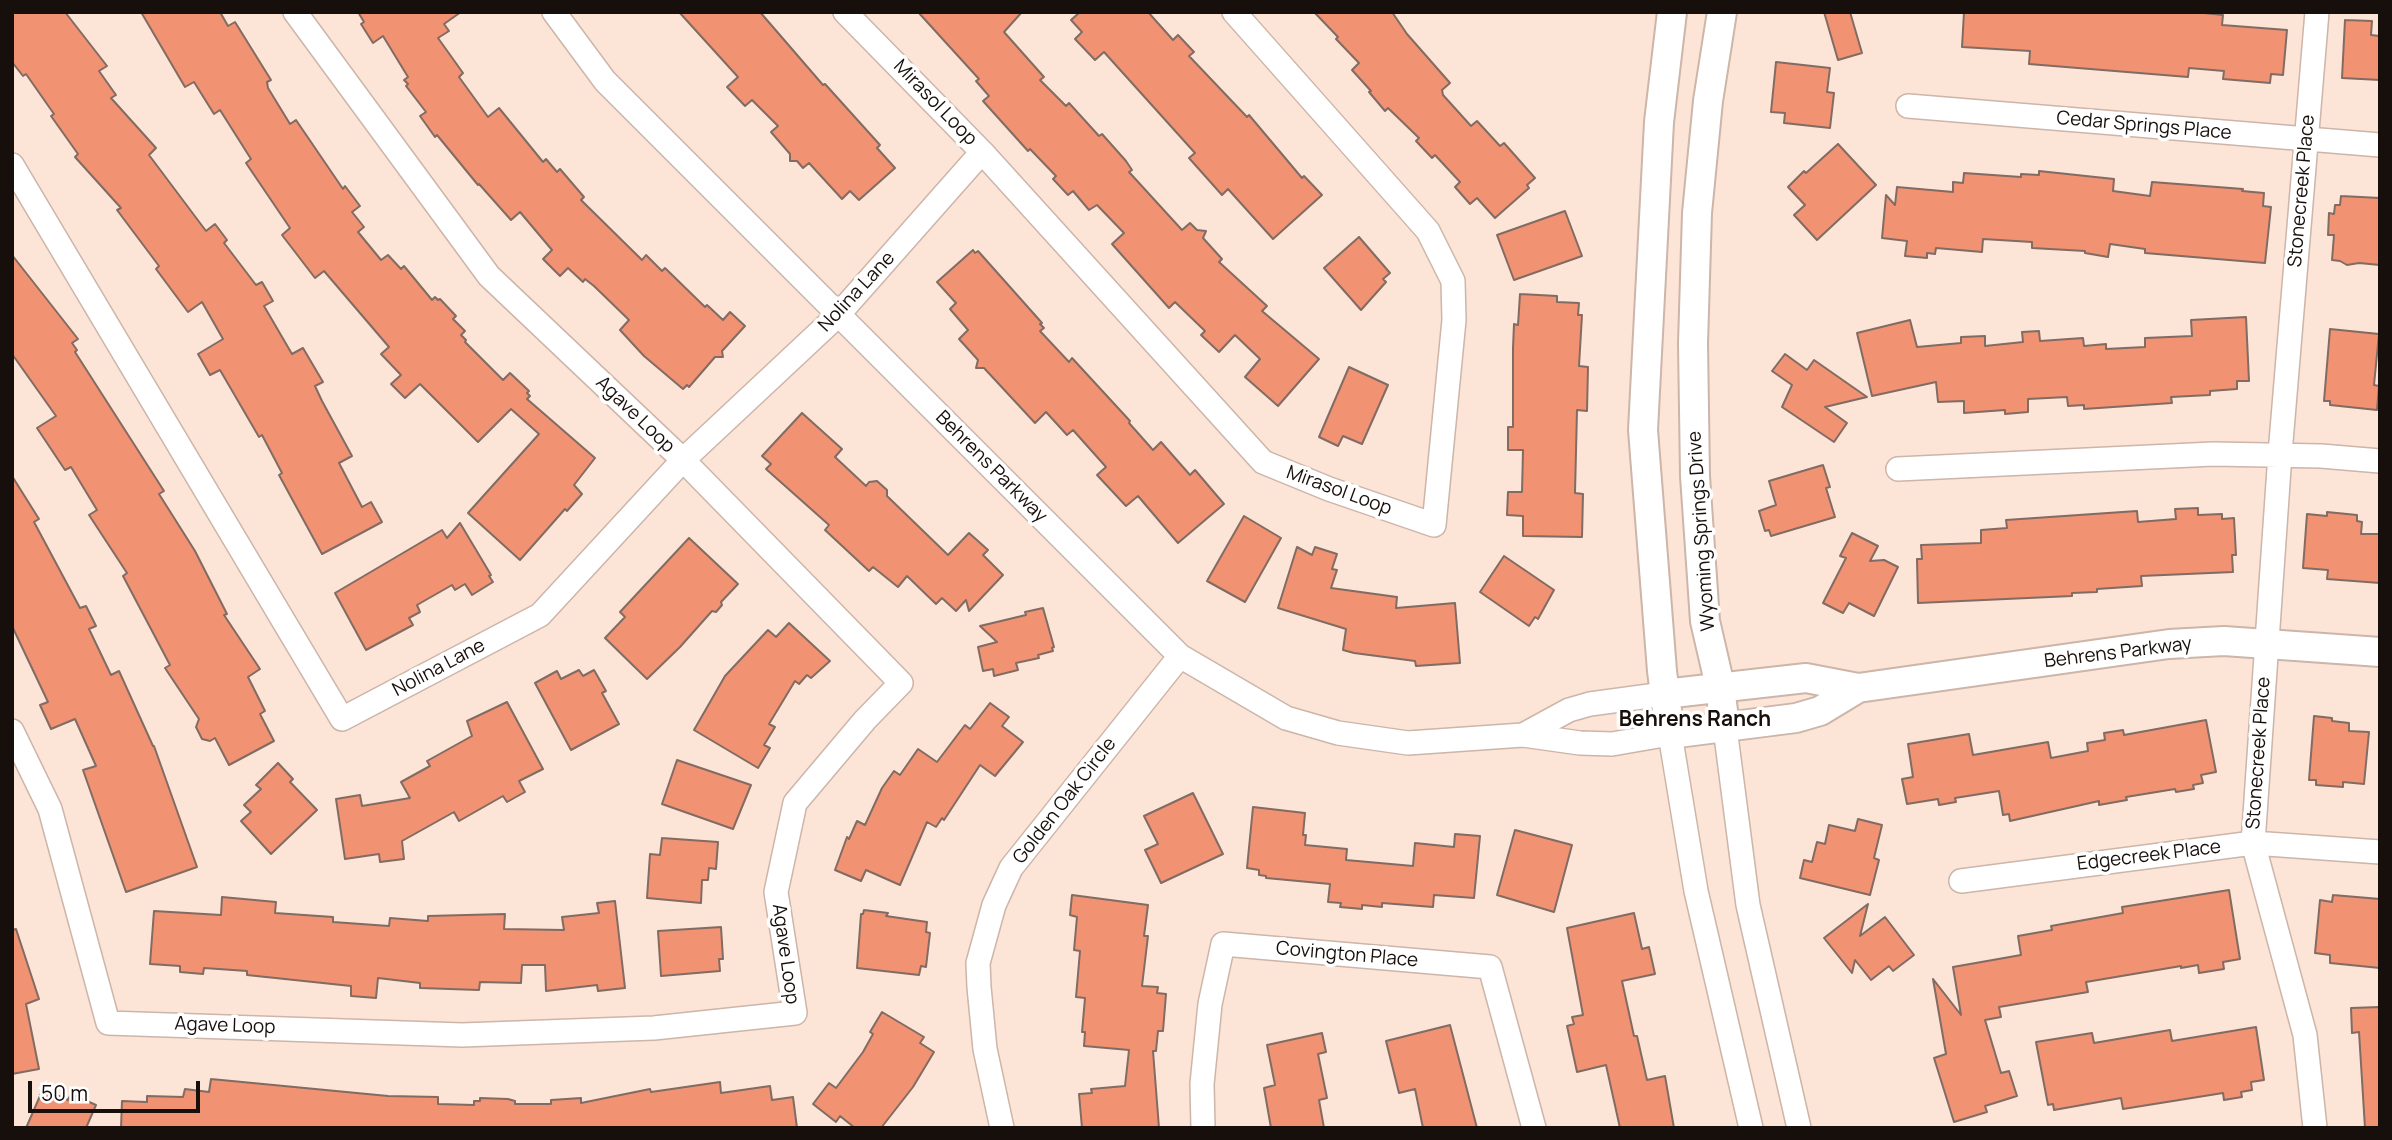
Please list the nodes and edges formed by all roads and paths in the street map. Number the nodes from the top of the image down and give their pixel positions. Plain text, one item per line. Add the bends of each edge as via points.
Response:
1 (295, 12) edge
2 (554, 12) edge
3 (845, 12) edge
4 (1234, 12) edge
5 (1672, 12) edge
6 (1722, 12) edge
7 (2317, 12) edge
8 (1908, 106) dead end
9 (2306, 139) junction
10 (2380, 145) edge
11 (982, 152) junction
12 (12, 165) edge
13 (838, 314) junction
14 (2280, 454) junction
15 (683, 460) junction
16 (2380, 461) edge
17 (1898, 469) dead end
18 (2266, 642) junction
19 (2380, 652) edge
20 (1180, 656) junction
21 (1720, 686) junction
22 (1858, 688) junction
23 (1664, 694) junction
24 (1725, 728) junction
25 (12, 731) edge
26 (1670, 734) junction
27 (1523, 735) junction
28 (2253, 843) junction
29 (2380, 852) edge
30 (1961, 881) dead end
31 (1002, 1128) edge
32 (1203, 1128) edge
33 (1534, 1128) edge
34 (1751, 1128) edge
35 (1799, 1128) edge
36 (2315, 1128) edge

1 - 15 street, Agave Loop via 489,276
2 - 13 street, Behrens Parkway via 605,81
3 - 11 street, Mirasol Loop
4 - 11 street, Mirasol Loop via 1428,231 1453,281 1454,320 1434,525 1263,462
5 - 23 street via 1659,122 1643,429
6 - 21 street, Wyoming Springs Drive via 1699,200 1693,343 1695,477 1705,621
7 - 9 street, Stonecreek Place
8 - 9 street, Cedar Springs Place
9 - 10 street, Cedar Springs Place
9 - 14 street, Stonecreek Place
11 - 13 street, Nolina Lane
12 - 15 street, Nolina Lane via 342,719 540,615
13 - 15 street, Nolina Lane
13 - 20 street, Behrens Parkway
14 - 16 street
14 - 17 street
14 - 18 street, Stonecreek Place
15 - 25 street, Agave Loop via 901,683 795,803 776,892 795,1013 654,1028 461,1035 108,1023 50,809
18 - 19 street, Behrens Parkway
18 - 22 street, Behrens Parkway via 2169,644
18 - 28 street, Stonecreek Place
20 - 27 street, Behrens Parkway via 1286,718 1338,733 1408,743
20 - 31 street, Golden Oak Circle via 1012,868 994,905 978,963 985,1049
21 - 22 street, Behrens Parkway via 1806,678
21 - 23 street, Behrens Parkway
21 - 24 street, Wyoming Springs Drive
22 - 24 street, Behrens Parkway via 1820,711
23 - 26 street
23 - 27 street, Behrens Parkway via 1569,710
24 - 26 street, Behrens Parkway
24 - 35 street, Wyoming Springs Drive via 1748,905
26 - 27 street, Behrens Parkway via 1612,744
26 - 34 street via 1696,891
28 - 29 street, Edgecreek Place
28 - 30 street, Edgecreek Place
28 - 36 street, Stonecreek Place via 2305,1035
32 - 33 street, Covington Place via 1210,1004 1223,944 1490,967

